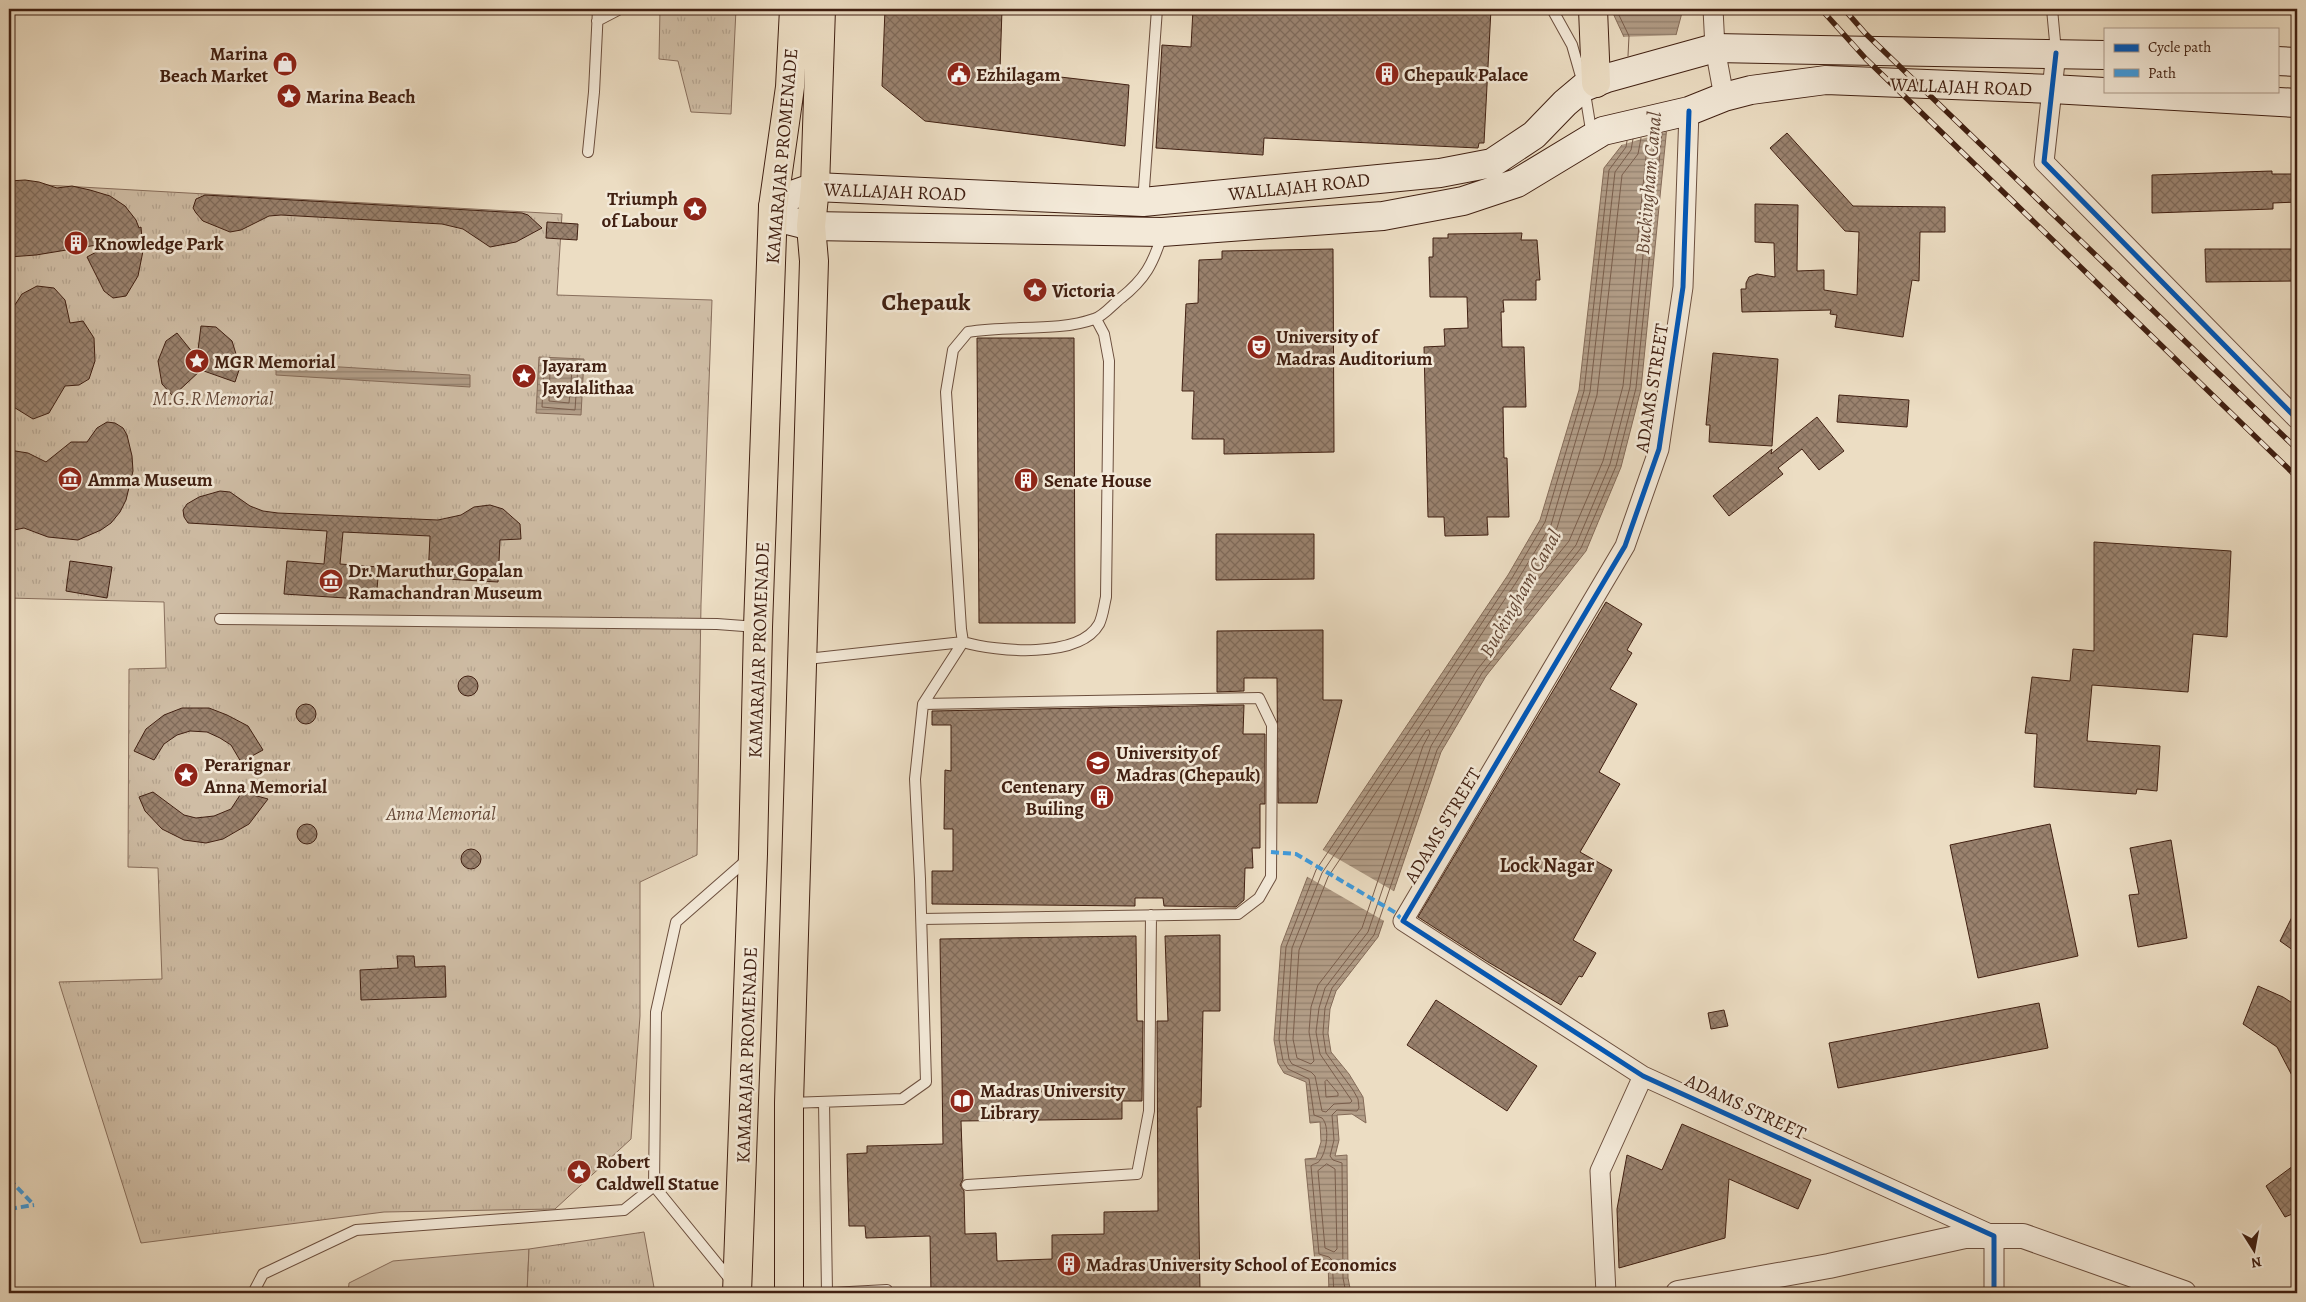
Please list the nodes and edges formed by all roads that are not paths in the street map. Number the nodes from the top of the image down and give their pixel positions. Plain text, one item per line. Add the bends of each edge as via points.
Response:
1 (598, 9) edge
2 (620, 9) edge
3 (794, 9) edge
4 (820, 9) edge
5 (1157, 9) edge
6 (1552, 9) edge
7 (1593, 9) edge
8 (1713, 9) edge
9 (2052, 9) edge
10 (597, 21) junction
11 (1715, 48) junction
12 (2056, 53) junction
13 (2104, 55) edge
14 (2278, 62) edge
15 (2297, 62) edge
16 (1595, 83) junction
17 (2052, 89) junction
18 (2104, 92) edge
19 (2104, 92) edge
20 (1724, 97) junction
21 (2297, 103) edge
22 (1689, 112) junction
23 (1598, 134) junction
24 (588, 152) dead end
25 (815, 187) junction
26 (1143, 202) junction
27 (773, 207) junction
28 (812, 226) junction
29 (1162, 232) junction
30 (1096, 319) junction
31 (2297, 418) edge
32 (220, 620) dead end
33 (758, 627) junction
34 (964, 642) junction
35 (801, 658) junction
36 (923, 704) junction
37 (753, 854) junction
38 (1151, 915) junction
39 (922, 919) junction
40 (1644, 1076) junction
41 (824, 1102) junction
42 (789, 1103) junction
43 (967, 1185) dead end
44 (654, 1186) junction
45 (1994, 1236) junction
46 (887, 1290) dead end
47 (737, 1291) edge
48 (253, 1293) edge
49 (789, 1293) edge
50 (826, 1293) edge
51 (831, 1293) edge
52 (1606, 1293) edge
53 (1678, 1293) edge
54 (1994, 1293) edge
55 (2184, 1293) edge

1 - 10 lane
2 - 10 lane
3 - 27 main road, KAMARAJAR PROMENADE via 790,87
4 - 25 main road, KAMARAJAR PROMENADE
5 - 26 lane
6 - 16 lane
7 - 16 main road
8 - 11 street
9 - 12 lane
10 - 24 lane
11 - 12 main road, WALLAJAH ROAD
11 - 16 main road, WALLAJAH ROAD
11 - 20 street
12 - 13 main road, WALLAJAH ROAD
12 - 17 street
14 - 15 main road
16 - 23 lane
16 - 26 main road, WALLAJAH ROAD via 1565,103 1534,135 1492,163 1440,173
17 - 19 main road, WALLAJAH ROAD
17 - 20 main road, WALLAJAH ROAD via 1826,80
17 - 31 street via 2044,162
18 - 21 main road, WALLAJAH ROAD
20 - 22 main road, WALLAJAH ROAD
22 - 23 main road, WALLAJAH ROAD
22 - 40 street, ADAMS STREET via 1682,287 1659,449 1628,538 1403,921
23 - 29 main road, WALLAJAH ROAD via 1517,183 1463,201 1383,216
25 - 26 main road, WALLAJAH ROAD
25 - 27 main road, WALLAJAH ROAD via 781,199
25 - 28 main road, KAMARAJAR PROMENADE
27 - 28 main road, WALLAJAH ROAD via 783,219
27 - 33 main road, KAMARAJAR PROMENADE
28 - 29 main road, WALLAJAH ROAD
28 - 35 main road, KAMARAJAR PROMENADE via 814,261
29 - 30 lane via 1157,251 1140,282
30 - 34 lane via 1071,325 968,332 953,350 946,392 960,629
30 - 34 lane via 1104,334 1109,361 1106,597 1098,624 1077,644 1033,650 985,648
32 - 33 lane
33 - 37 main road, KAMARAJAR PROMENADE
34 - 35 lane
34 - 36 lane
35 - 42 main road, KAMARAJAR PROMENADE
36 - 38 lane via 1259,698 1272,725 1271,877 1259,898 1238,914
36 - 39 lane via 914,779
37 - 44 lane via 676,922 656,1012
37 - 47 main road, KAMARAJAR PROMENADE
38 - 39 lane
38 - 43 lane via 1148,1111 1137,1174
39 - 41 lane via 926,1082 902,1099
40 - 45 street, ADAMS STREET
40 - 52 street via 1600,1171
41 - 42 lane
41 - 50 lane
42 - 49 main road, KAMARAJAR PROMENADE
44 - 47 lane
44 - 48 lane via 624,1210 356,1230 263,1274
45 - 53 street via 1965,1236 1829,1266
45 - 54 street
45 - 55 street via 2023,1236
46 - 51 lane

